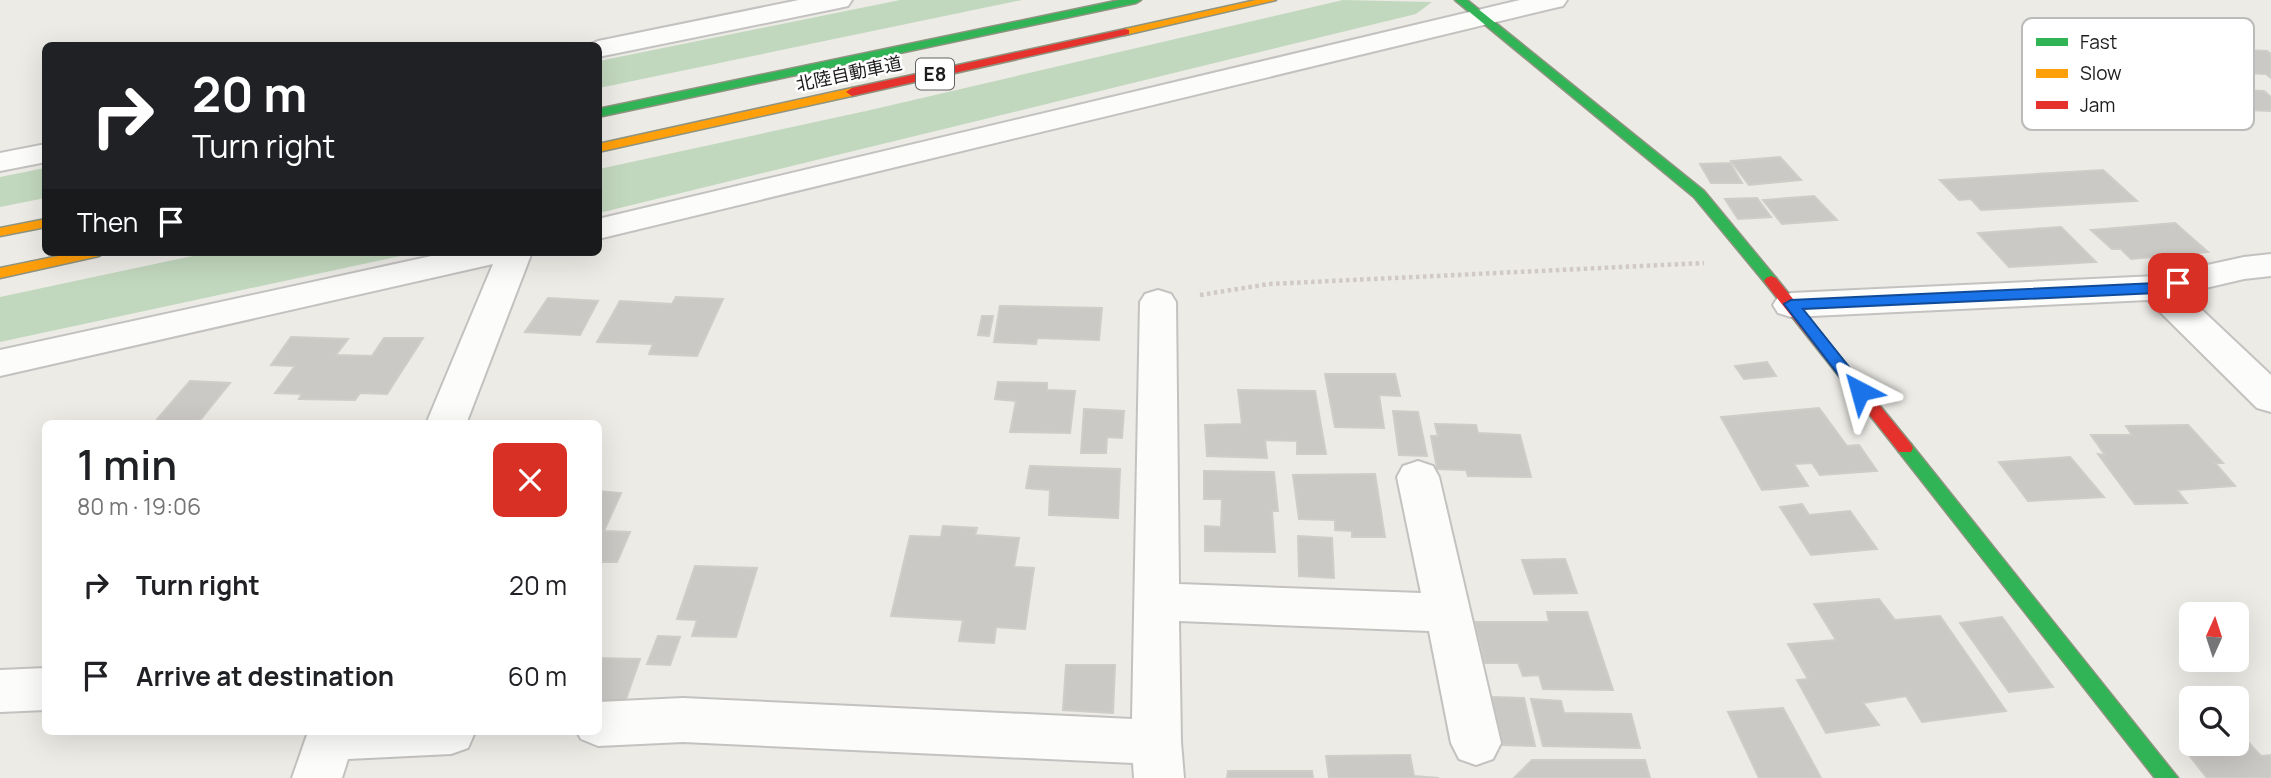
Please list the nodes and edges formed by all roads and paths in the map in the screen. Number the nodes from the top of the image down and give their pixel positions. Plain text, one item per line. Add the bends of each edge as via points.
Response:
1 (839, 0) edge
2 (1136, 0) edge
3 (1271, 0) edge
4 (1554, 0) edge
5 (1472, 9) edge
6 (602, 48) edge
7 (602, 112) edge
8 (602, 147) edge
9 (42, 154) edge
10 (0, 162) edge
11 (42, 224) edge
12 (602, 228) edge
13 (0, 232) edge
14 (80, 256) edge
15 (482, 256) edge
16 (512, 256) edge
17 (1754, 260) junction
18 (2271, 265) edge
19 (0, 273) edge
20 (2157, 288) junction
21 (1158, 302) joint
22 (1791, 304) junction
23 (0, 363) edge
24 (2271, 398) edge
25 (448, 420) edge
26 (1418, 477) dead end
27 (1157, 602) junction
28 (1448, 613) junction
29 (42, 689) edge
30 (0, 691) edge
31 (602, 724) edge
32 (429, 735) edge
33 (1476, 743) dead end
34 (326, 749) edge
35 (1158, 760) edge
36 (2168, 778) edge

1 - 6 street
2 - 7 main road, 北陸自動車道 / E8
3 - 8 main road, 北陸自動車道 / E8
4 - 5 street
5 - 12 street
5 - 17 main road via 1699,194
9 - 10 street
11 - 13 main road
14 - 19 main road
15 - 23 street
16 - 25 street
17 - 21 path via 1269,284
17 - 22 main road
18 - 20 street
20 - 22 street
20 - 24 street
21 - 27 street
22 - 36 main road
26 - 28 street
27 - 28 street
27 - 35 street
28 - 33 street
29 - 30 street
31 - 35 street via 683,720
32 - 34 street

